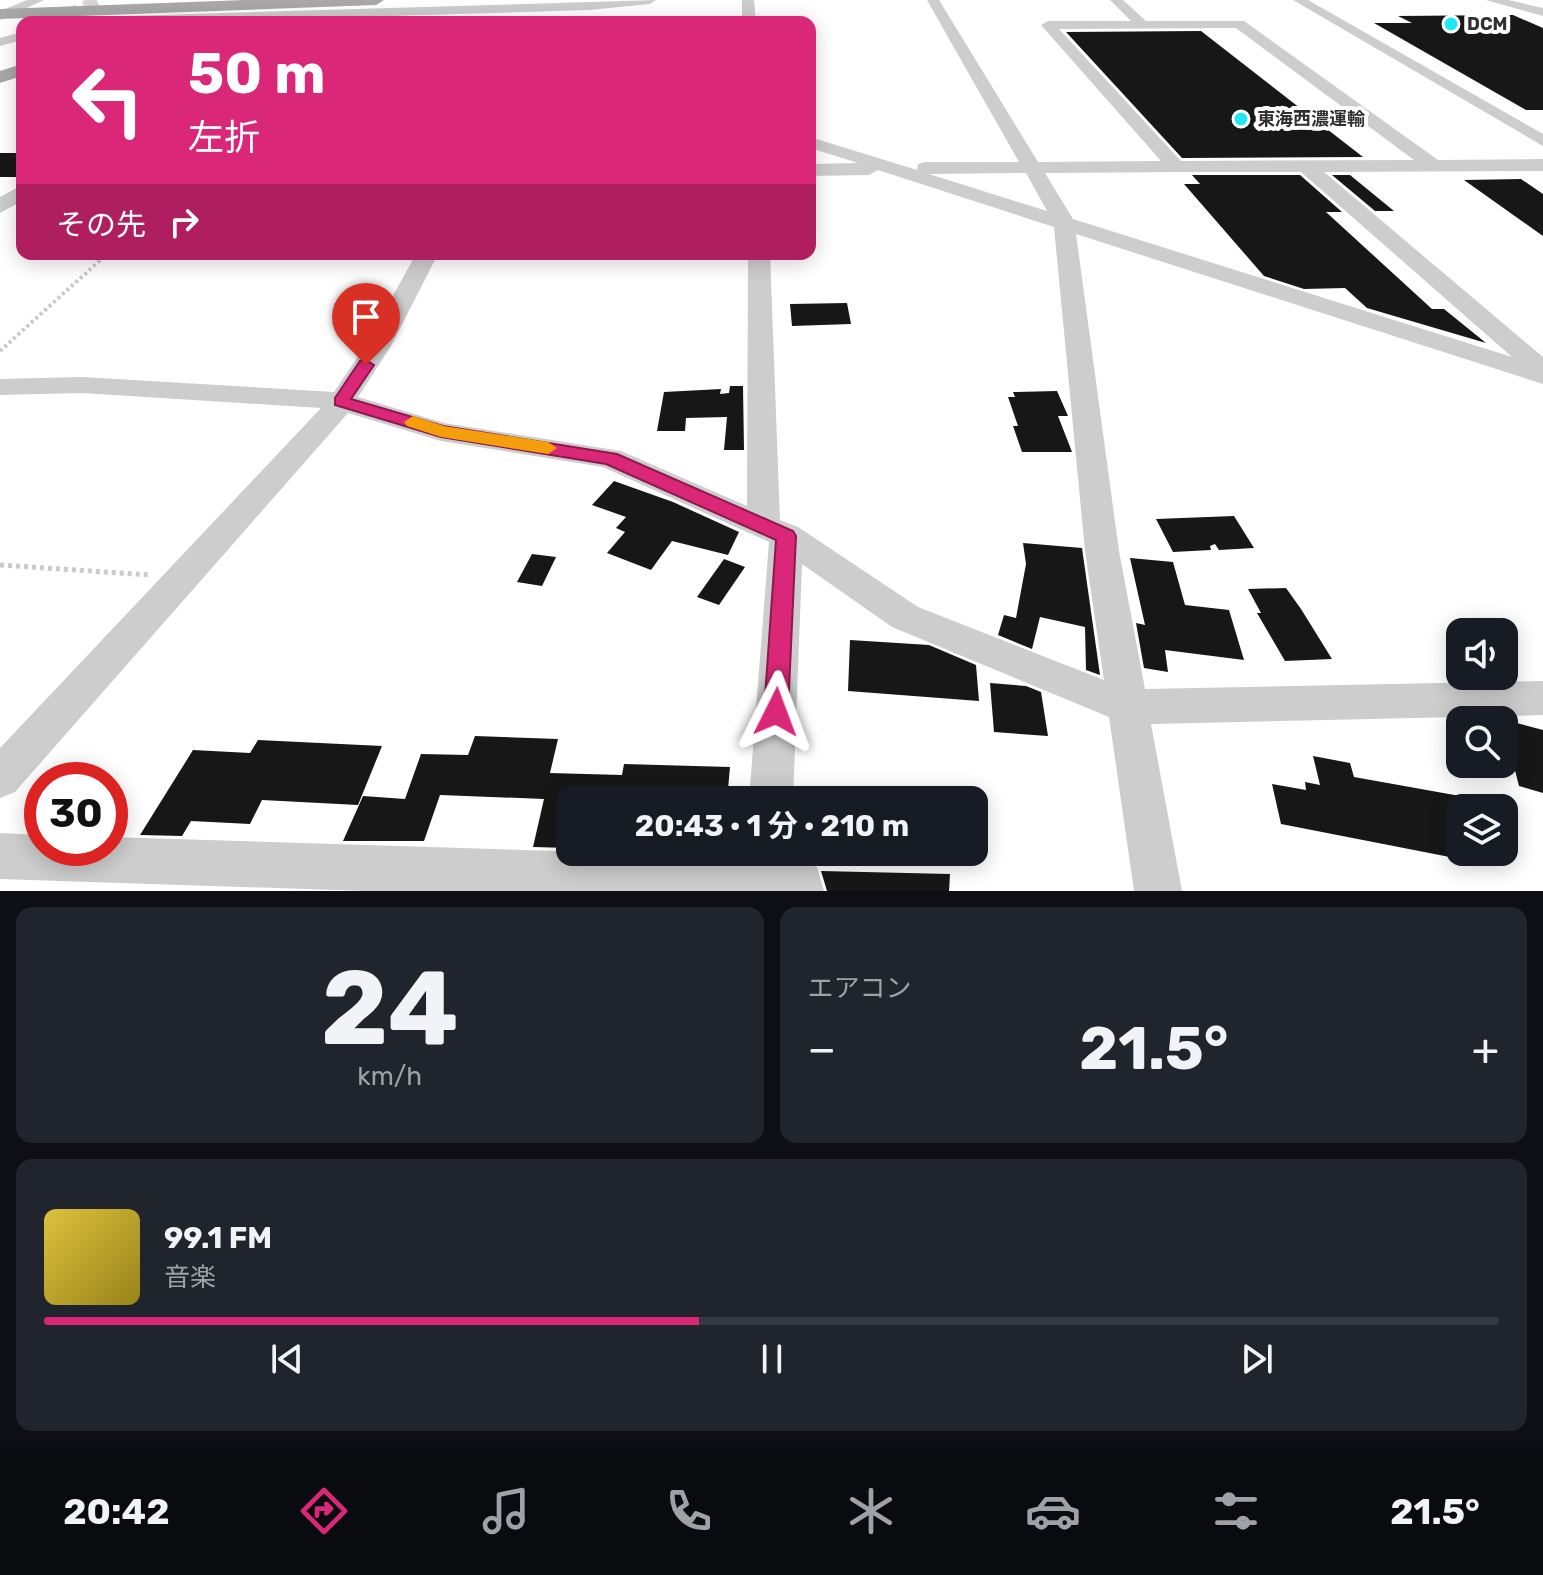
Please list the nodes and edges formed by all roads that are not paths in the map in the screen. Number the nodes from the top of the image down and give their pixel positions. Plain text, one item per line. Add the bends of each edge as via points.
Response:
1 (38, 0) edge
2 (376, 0) edge
3 (650, 0) edge
4 (933, 0) edge
5 (1116, 0) edge
6 (1299, 0) edge
7 (1492, 0) edge
8 (560, 3) edge
9 (190, 11) edge
10 (1543, 12) edge
11 (2, 14) edge
12 (118, 16) edge
13 (240, 16) edge
14 (300, 16) edge
15 (1143, 25) junction
16 (1543, 141) edge
17 (816, 144) edge
18 (1543, 165) edge
19 (1033, 167) junction
20 (1436, 167) junction
21 (898, 169) junction
22 (1178, 169) junction
23 (1309, 169) junction
24 (816, 170) edge
25 (1064, 222) junction
26 (424, 260) edge
27 (759, 260) edge
28 (1543, 374) edge
29 (0, 387) edge
30 (341, 401) junction
31 (775, 531) junction
32 (1543, 698) edge
33 (1128, 707) junction
34 (0, 778) edge
35 (771, 786) edge
36 (0, 856) edge
37 (778, 875) edge
38 (1158, 891) edge

1 - 11 street
2 - 11 main road
3 - 8 street
4 - 19 street
5 - 15 street
6 - 16 street
7 - 10 street
8 - 14 street
9 - 12 street
9 - 13 street
15 - 20 street via 1239,24
15 - 22 street via 1048,25
17 - 21 street
18 - 20 street
19 - 21 street
19 - 22 street
19 - 25 street
20 - 23 street
21 - 24 street
21 - 25 street
22 - 23 street
23 - 28 street
25 - 28 street
25 - 33 street via 1102,551
26 - 30 street via 378,346
27 - 31 street
29 - 30 street via 82,385
30 - 31 street via 441,432 610,458
30 - 34 street
31 - 33 street via 905,617
31 - 35 street
32 - 33 street
33 - 38 street
36 - 37 street

